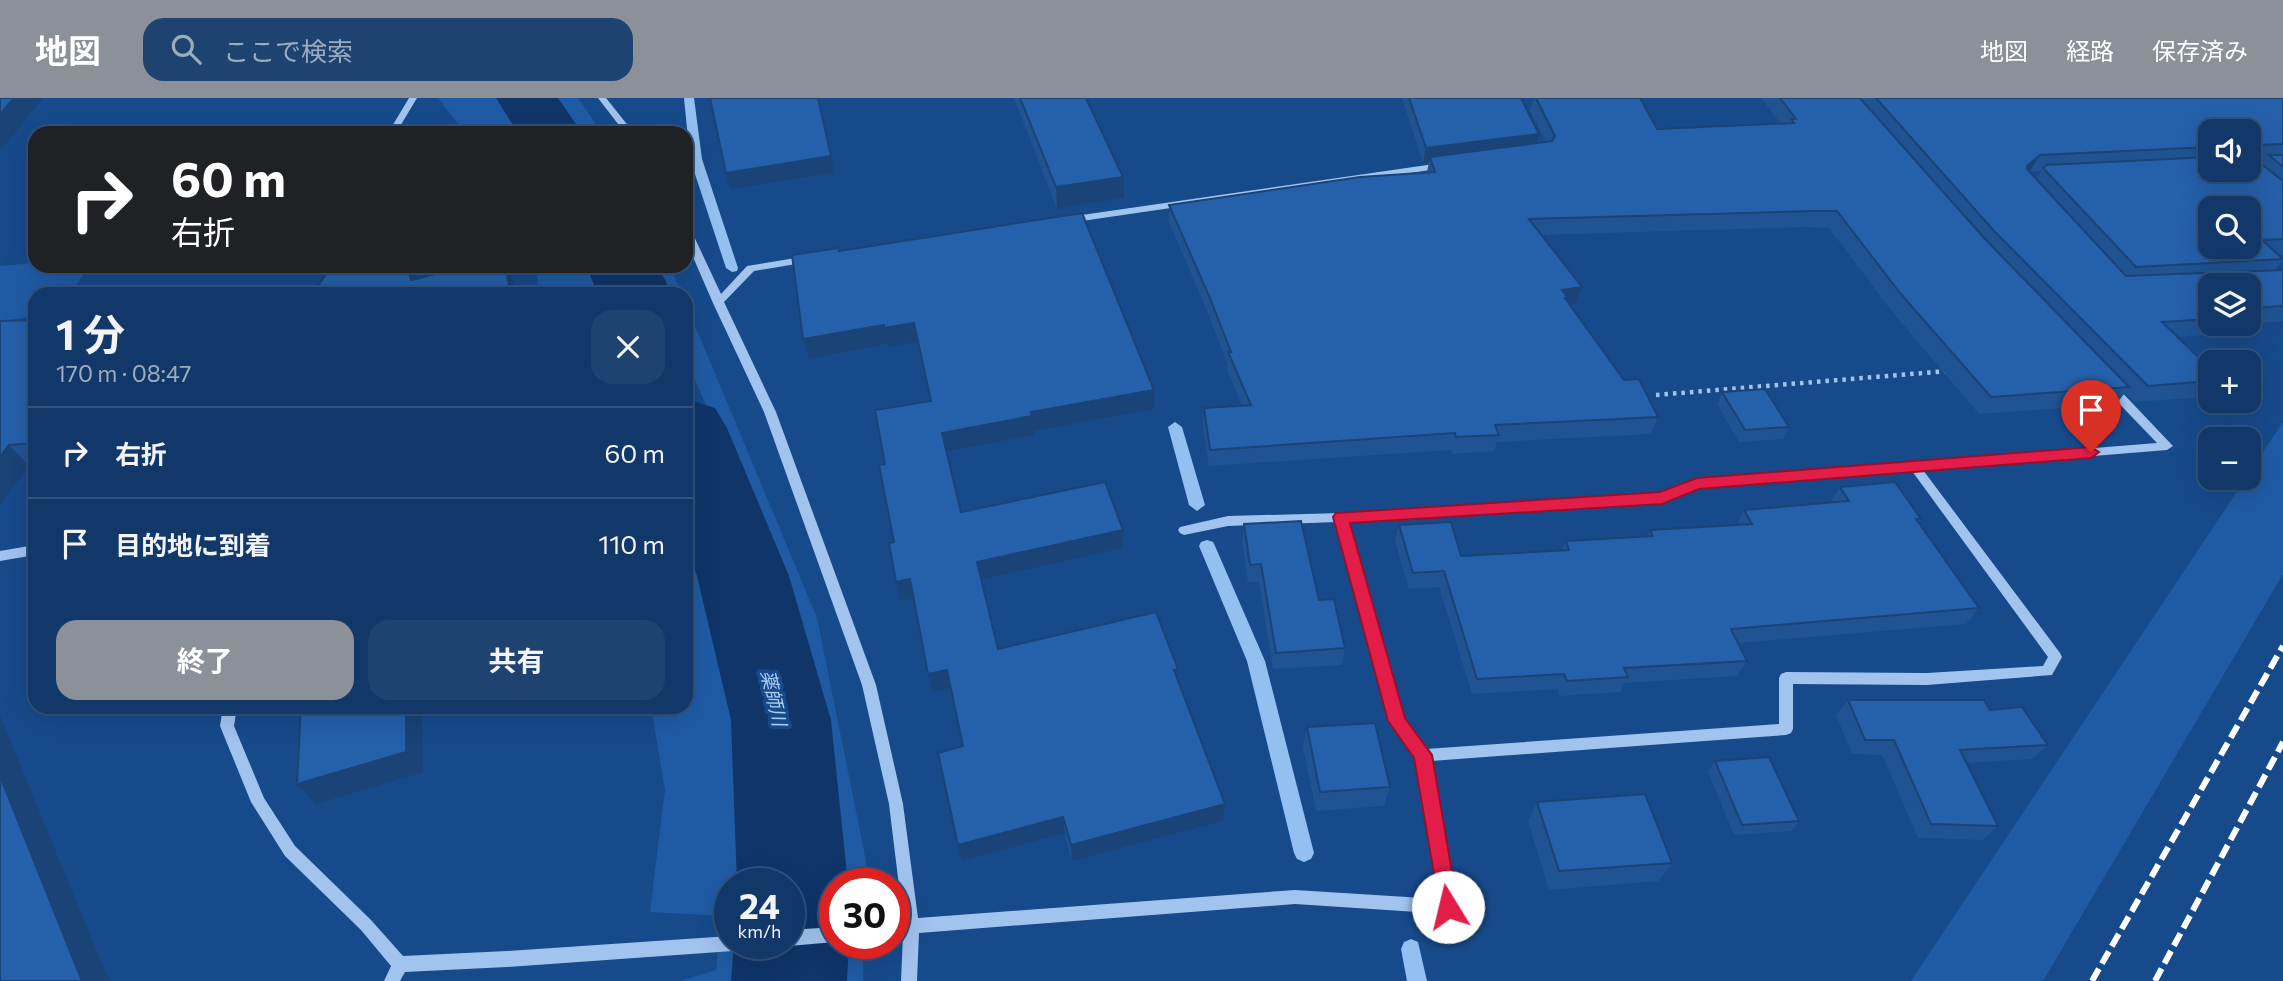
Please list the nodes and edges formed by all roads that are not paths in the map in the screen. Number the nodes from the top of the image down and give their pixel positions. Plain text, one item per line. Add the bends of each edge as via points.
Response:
1 (413, 98) edge
2 (603, 98) edge
3 (396, 126) edge
4 (625, 126) edge
5 (1448, 165) edge
6 (1061, 221) edge
7 (693, 246) edge
8 (818, 258) edge
9 (718, 303) junction
10 (2102, 379) edge
11 (1915, 467) junction
12 (1341, 517) junction
13 (1184, 530) dead end
14 (28, 551) edge
15 (0, 556) edge
16 (229, 714) edge
17 (1423, 755) junction
18 (899, 868) edge
19 (910, 925) edge
20 (714, 945) edge
21 (906, 959) edge
22 (400, 964) junction
23 (392, 981) edge
24 (909, 981) edge

1 - 3 street
2 - 4 street
5 - 6 street
7 - 9 street
8 - 9 street via 751,268
9 - 18 street via 770,412 869,685 896,804
10 - 11 street via 2167,446
11 - 12 street via 1697,484 1662,498
11 - 17 street via 2054,657 2047,671 1927,679 1786,678 1786,729
12 - 13 street via 1228,521
12 - 17 street via 1396,721
14 - 15 street
16 - 22 street via 227,726 258,802 290,851
17 - 19 street via 1448,907 1295,897
20 - 22 street
21 - 24 street
22 - 23 street

